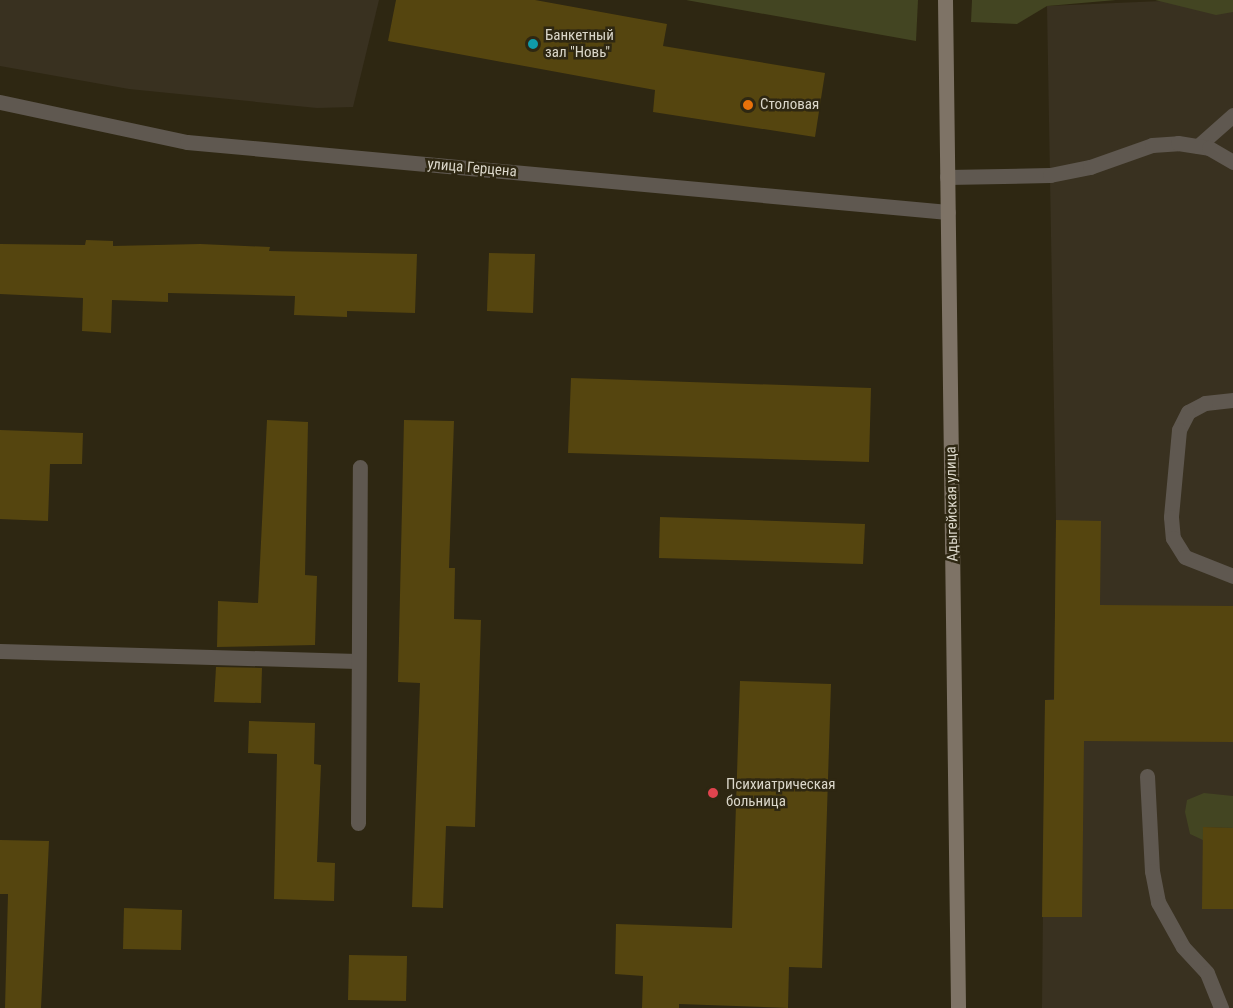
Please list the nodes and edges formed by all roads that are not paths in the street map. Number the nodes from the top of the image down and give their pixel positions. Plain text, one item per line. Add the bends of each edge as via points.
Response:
1 (945, 0) edge
2 (0, 102) edge
3 (1233, 115) edge
4 (1198, 146) junction
5 (1233, 162) edge
6 (947, 177) junction
7 (948, 212) junction
8 (1233, 400) edge
9 (360, 467) dead end
10 (1233, 576) edge
11 (0, 651) edge
12 (357, 661) junction
13 (1147, 776) dead end
14 (358, 823) dead end
15 (958, 1008) edge
16 (1221, 1008) edge

1 - 6 main road, Адыгейская улица
2 - 7 street, улица Герцена via 187,142
3 - 4 street
4 - 5 street
4 - 6 street via 1152,145 1090,167 1050,175
6 - 7 main road, Адыгейская улица
7 - 15 main road, Адыгейская улица
8 - 10 street via 1205,404 1188,412 1179,430 1172,517 1173,538 1185,557
9 - 12 street
11 - 12 street
12 - 14 street
13 - 16 street via 1152,871 1158,902 1184,947 1207,973

